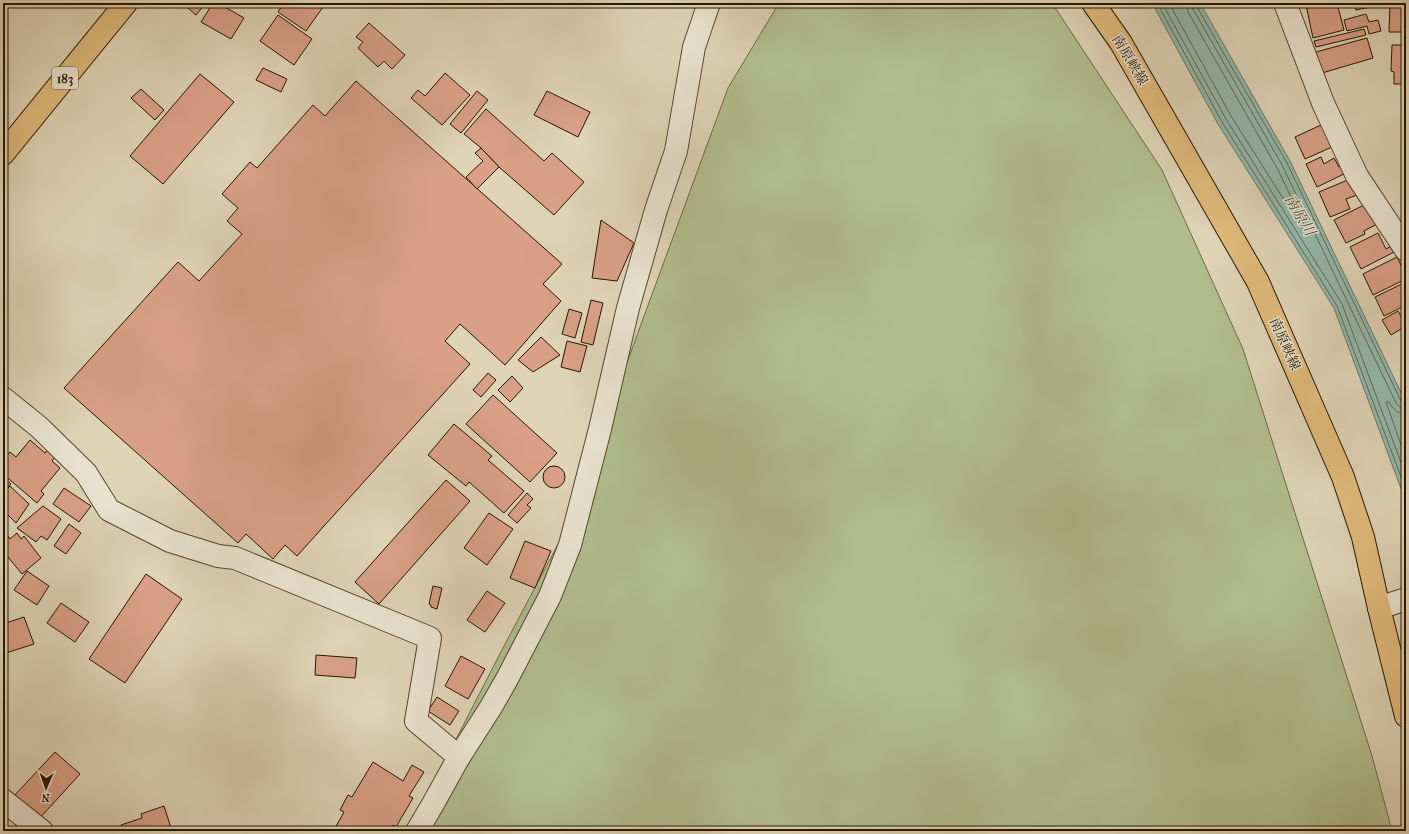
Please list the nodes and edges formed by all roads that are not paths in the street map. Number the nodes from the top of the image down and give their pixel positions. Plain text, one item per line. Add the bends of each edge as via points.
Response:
1 (126, 3) edge
2 (709, 3) edge
3 (1093, 3) edge
4 (1284, 3) edge
5 (3, 154) edge
6 (1406, 250) edge
7 (3, 398) edge
8 (1406, 599) edge
9 (1379, 608) junction
10 (1406, 716) edge
11 (459, 757) junction
12 (3, 800) edge
13 (42, 831) edge
14 (417, 831) edge

1 - 5 main road, 183
2 - 11 street via 694,47 676,151 628,308 570,545 550,596 507,679
3 - 9 main road, 南原峡線 via 1120,43 1258,282 1343,477 1363,537
4 - 6 street via 1322,103 1357,176
7 - 11 street via 39,427 86,473 109,510 170,541 218,556 235,558 430,638 416,721
8 - 9 street
9 - 10 main road, 南原峡線
11 - 14 street
12 - 13 street

